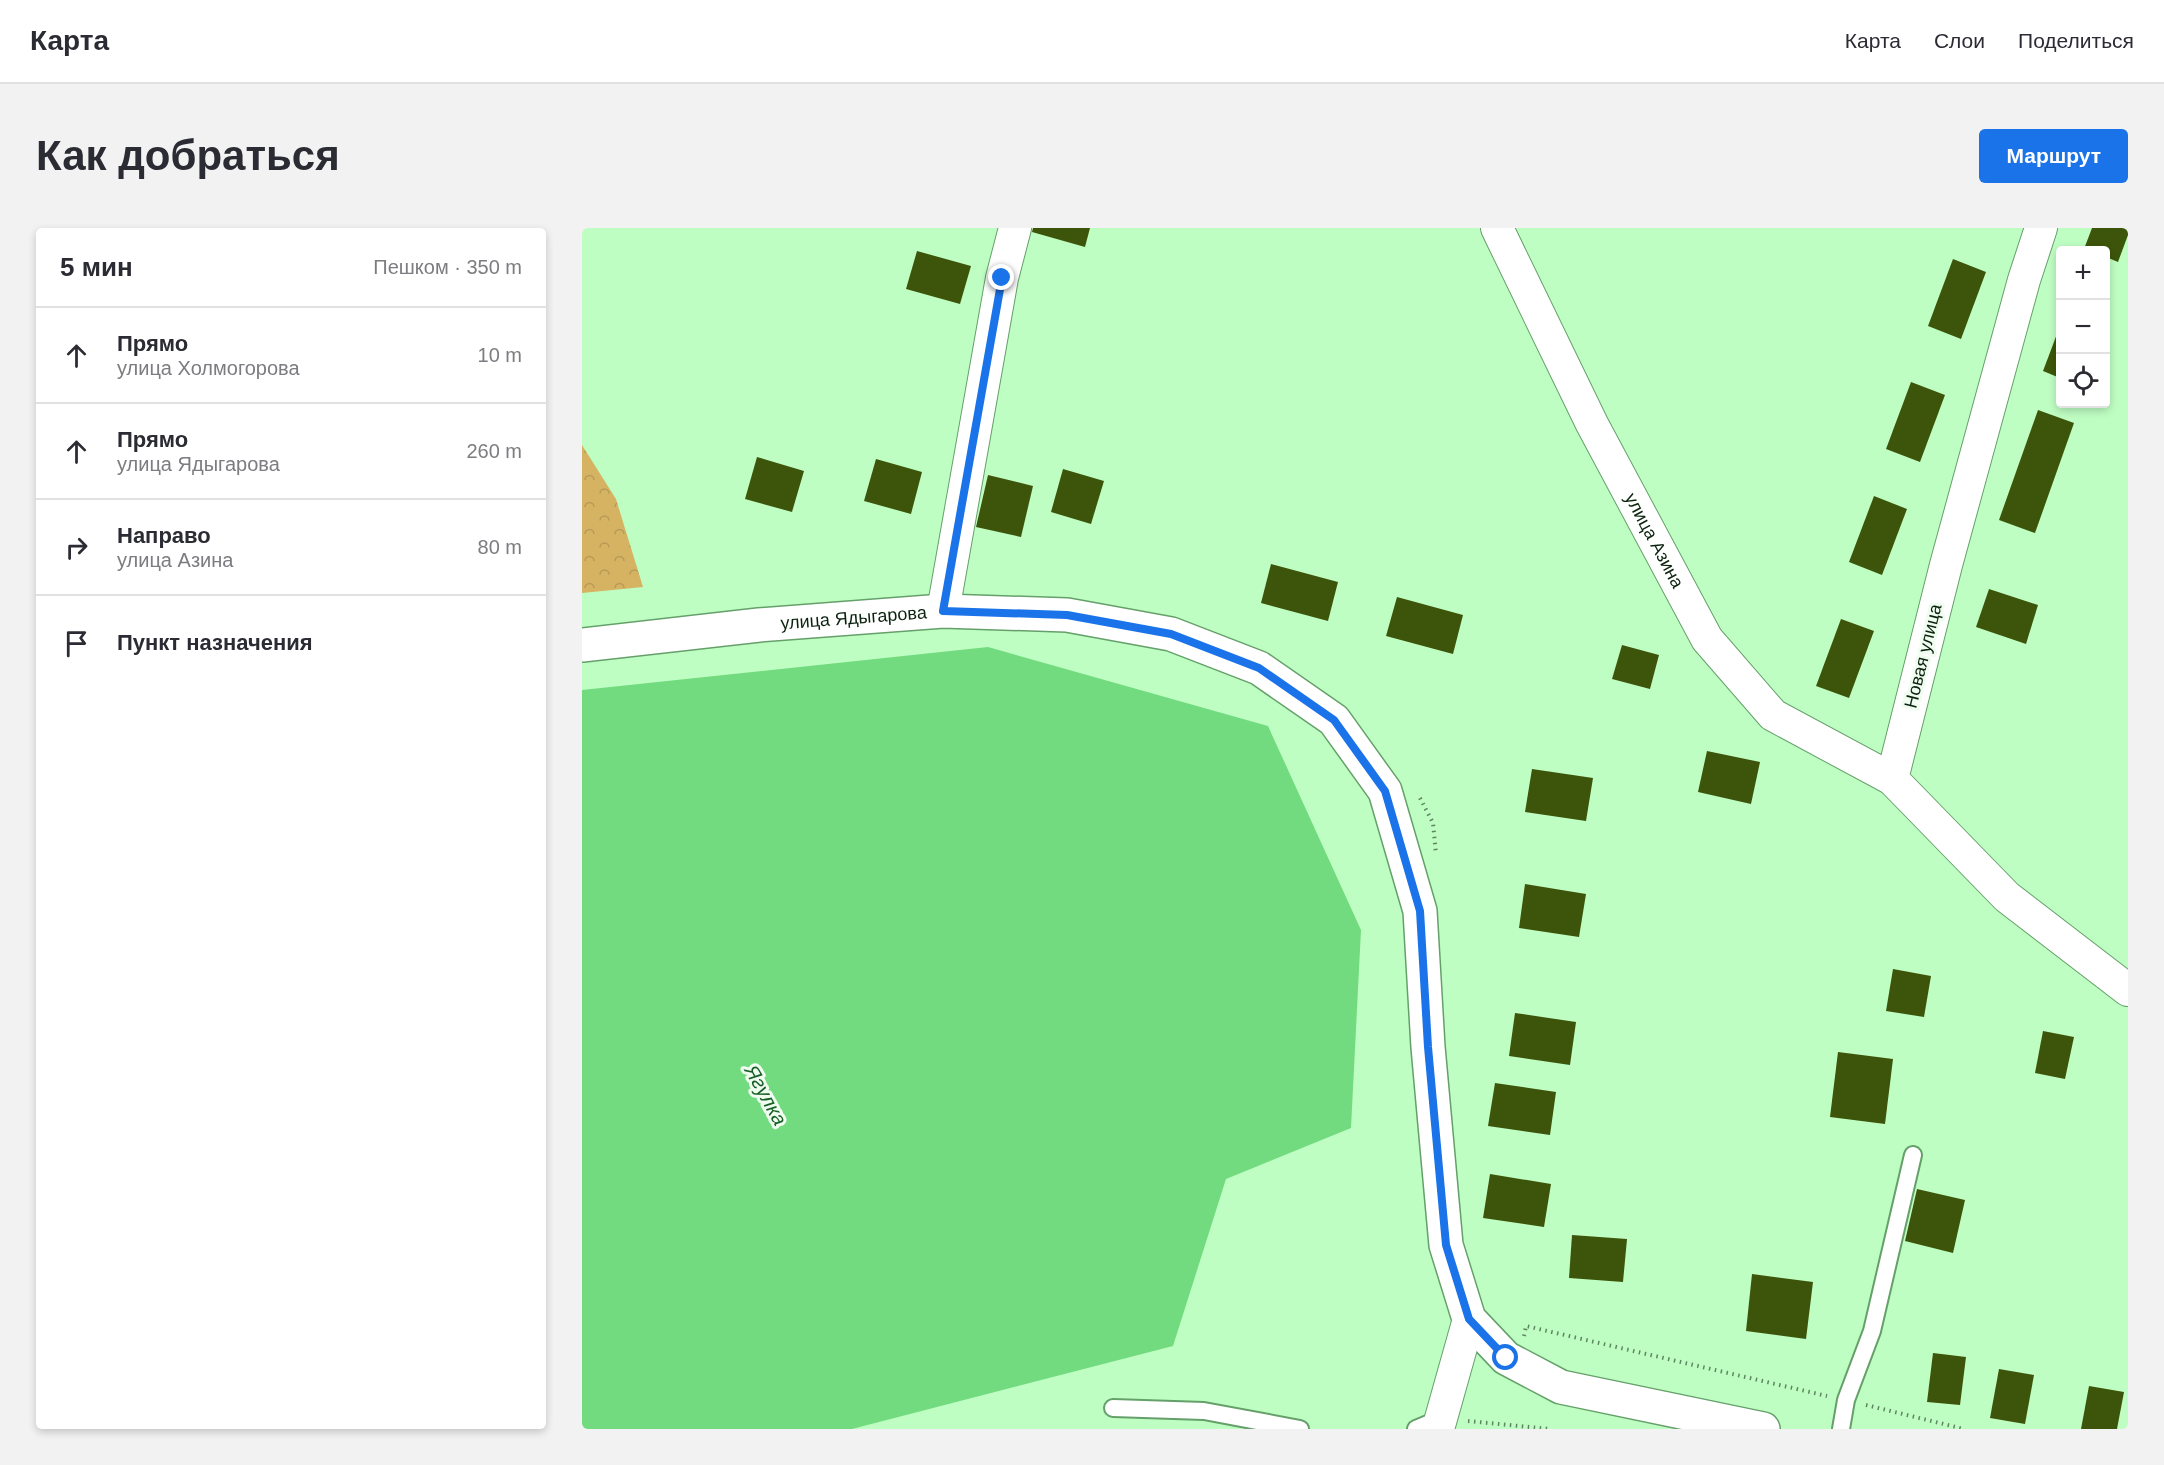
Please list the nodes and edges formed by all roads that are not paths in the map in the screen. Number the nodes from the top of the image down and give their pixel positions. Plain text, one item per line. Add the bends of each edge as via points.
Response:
1 (1015, 228) edge
2 (1497, 228) edge
3 (2041, 228) edge
4 (943, 611) junction
5 (582, 645) edge
6 (1892, 780) junction
7 (2128, 990) edge
8 (1913, 1155) dead end
9 (1469, 1319) junction
10 (1113, 1408) dead end
11 (1431, 1426) edge
12 (1300, 1429) edge
13 (1763, 1429) edge
14 (1841, 1429) edge

1 - 4 street via 1002,278
2 - 6 street, улица Азина via 1592,424 1707,639 1773,715
3 - 6 street, Новая улица via 1952,542
4 - 5 street, улица Ядыгарова via 759,625
4 - 9 street, улица Ядыгарова via 1067,615 1171,634 1259,668 1334,720 1385,791 1420,911 1446,1245
6 - 7 street via 2007,897
8 - 14 lane via 1872,1331 1846,1400
9 - 11 street
9 - 13 street via 1506,1358 1561,1387
10 - 12 lane via 1204,1412

